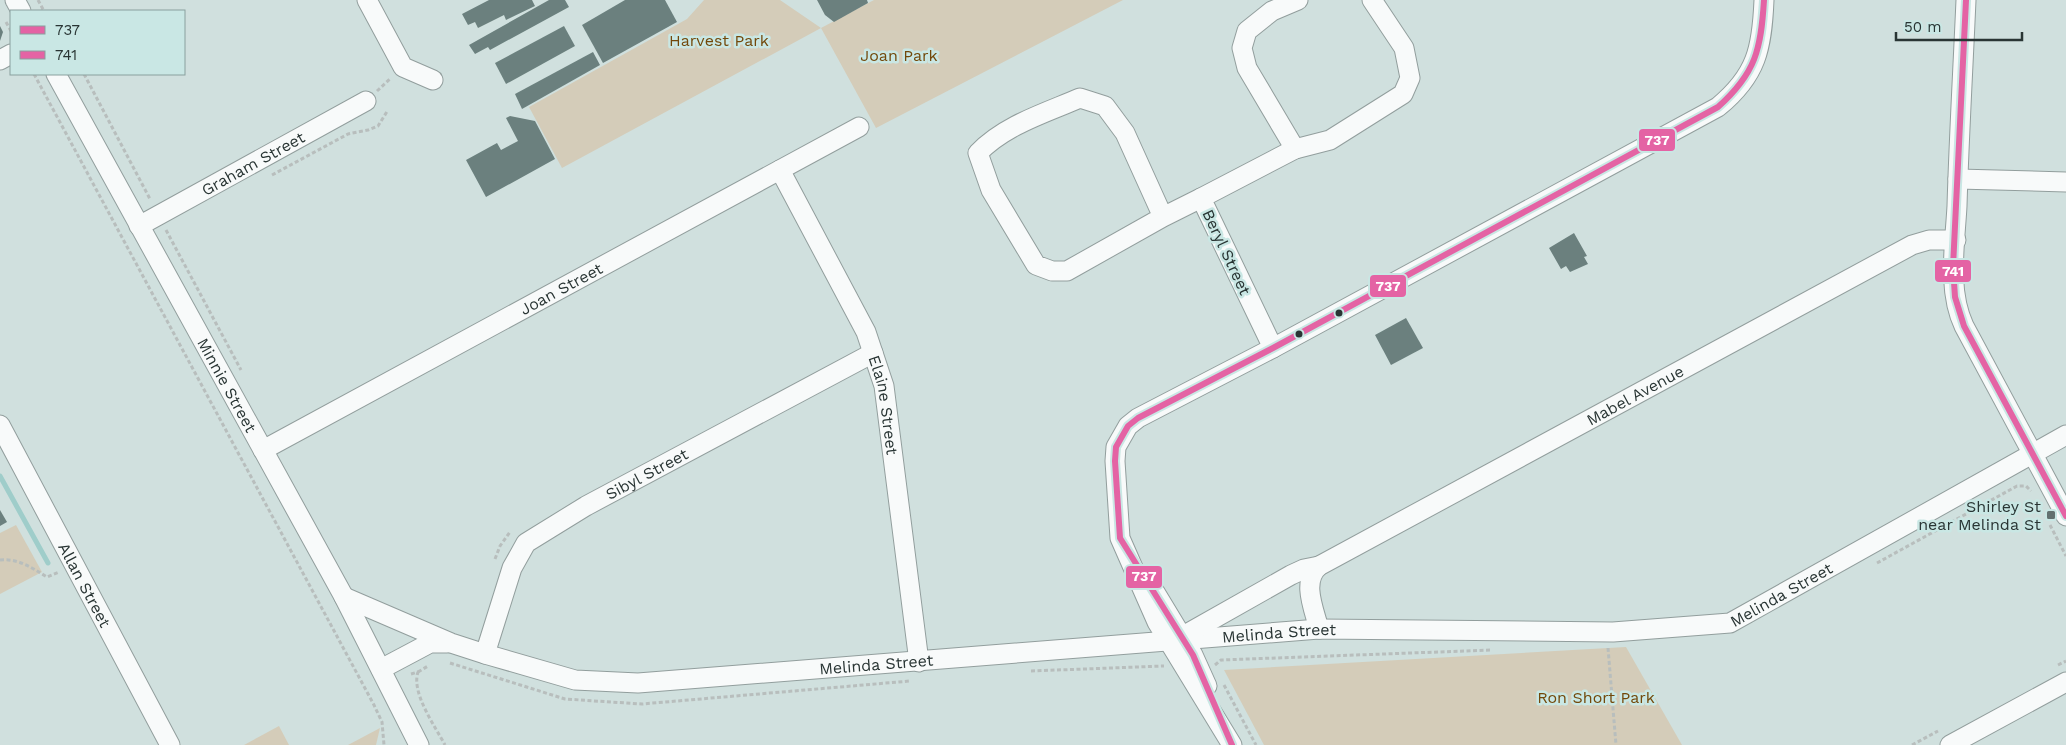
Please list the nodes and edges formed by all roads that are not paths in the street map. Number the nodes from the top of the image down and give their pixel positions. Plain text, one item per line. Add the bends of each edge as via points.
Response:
1 (367, 0) edge
2 (1298, 0) edge
3 (1372, 0) edge
4 (1764, 0) edge
5 (1966, 0) edge
6 (57, 75) edge
7 (433, 80) dead end
8 (366, 102) road end
9 (860, 127) dead end
10 (1295, 148) junction
11 (780, 170) junction
12 (1958, 179) junction
13 (2066, 182) edge
14 (1201, 198) junction
15 (1163, 217) junction
16 (139, 226) junction
17 (1956, 240) junction
18 (1273, 348) junction
19 (873, 353) junction
20 (0, 425) edge
21 (2066, 435) edge
22 (263, 450) junction
23 (2032, 454) junction
24 (2066, 516) edge
25 (1319, 566) junction
26 (344, 597) junction
27 (1319, 629) junction
28 (1178, 639) junction
29 (451, 643) junction
30 (485, 654) junction
31 (919, 662) junction
32 (381, 669) junction
33 (2066, 682) edge
34 (395, 698) junction
35 (1230, 740) edge
36 (170, 745) edge
37 (406, 745) edge
38 (420, 745) edge
39 (1950, 745) edge

1 - 7 street via 403,67
2 - 10 street via 1272,11 1248,31 1242,48 1247,68
3 - 10 street, Beryl Street via 1404,48 1410,78 1403,94 1330,140
4 - 18 street via 1763,35 1752,67 1732,96 1718,107
5 - 12 street
6 - 16 street, Minnie Street
8 - 16 street, Graham Street
9 - 11 street, Joan Street
10 - 14 street, Beryl Street
11 - 19 street, Elaine Street via 866,332
11 - 22 street, Joan Street
12 - 13 street
12 - 17 street
14 - 15 street
14 - 18 street, Beryl Street
15 - 15 street via 1067,271 1052,271 1036,265 991,190 978,153 987,143 1024,121 1080,98 1105,106 1125,133
16 - 22 street, Minnie Street
17 - 23 street via 1955,296 1959,316
17 - 25 street, Mabel Avenue via 1929,240 1912,245
18 - 28 street via 1138,418 1128,426 1116,447 1119,533 1148,605
19 - 30 street, Sibyl Street via 586,506 526,543 512,568
19 - 31 street, Elaine Street via 884,386
20 - 36 street, Allan Street
21 - 23 street, Melinda Street
22 - 26 street, Minnie Street
23 - 24 street
23 - 27 street, Melinda Street via 1730,623 1613,632
25 - 27 street via 1309,582
25 - 28 street, Mabel Avenue via 1304,569
26 - 29 street, Melinda Street
26 - 32 street, Minnie Street
27 - 28 street, Melinda Street
28 - 31 street, Melinda Street
28 - 35 street via 1198,665
29 - 30 street, Melinda Street
29 - 32 street, Melinda Street via 430,643
30 - 31 street, Melinda Street via 575,680 638,683
32 - 34 street, Minnie Street
33 - 39 street
34 - 37 street, Minnie Street
34 - 38 street, Minnie Street

